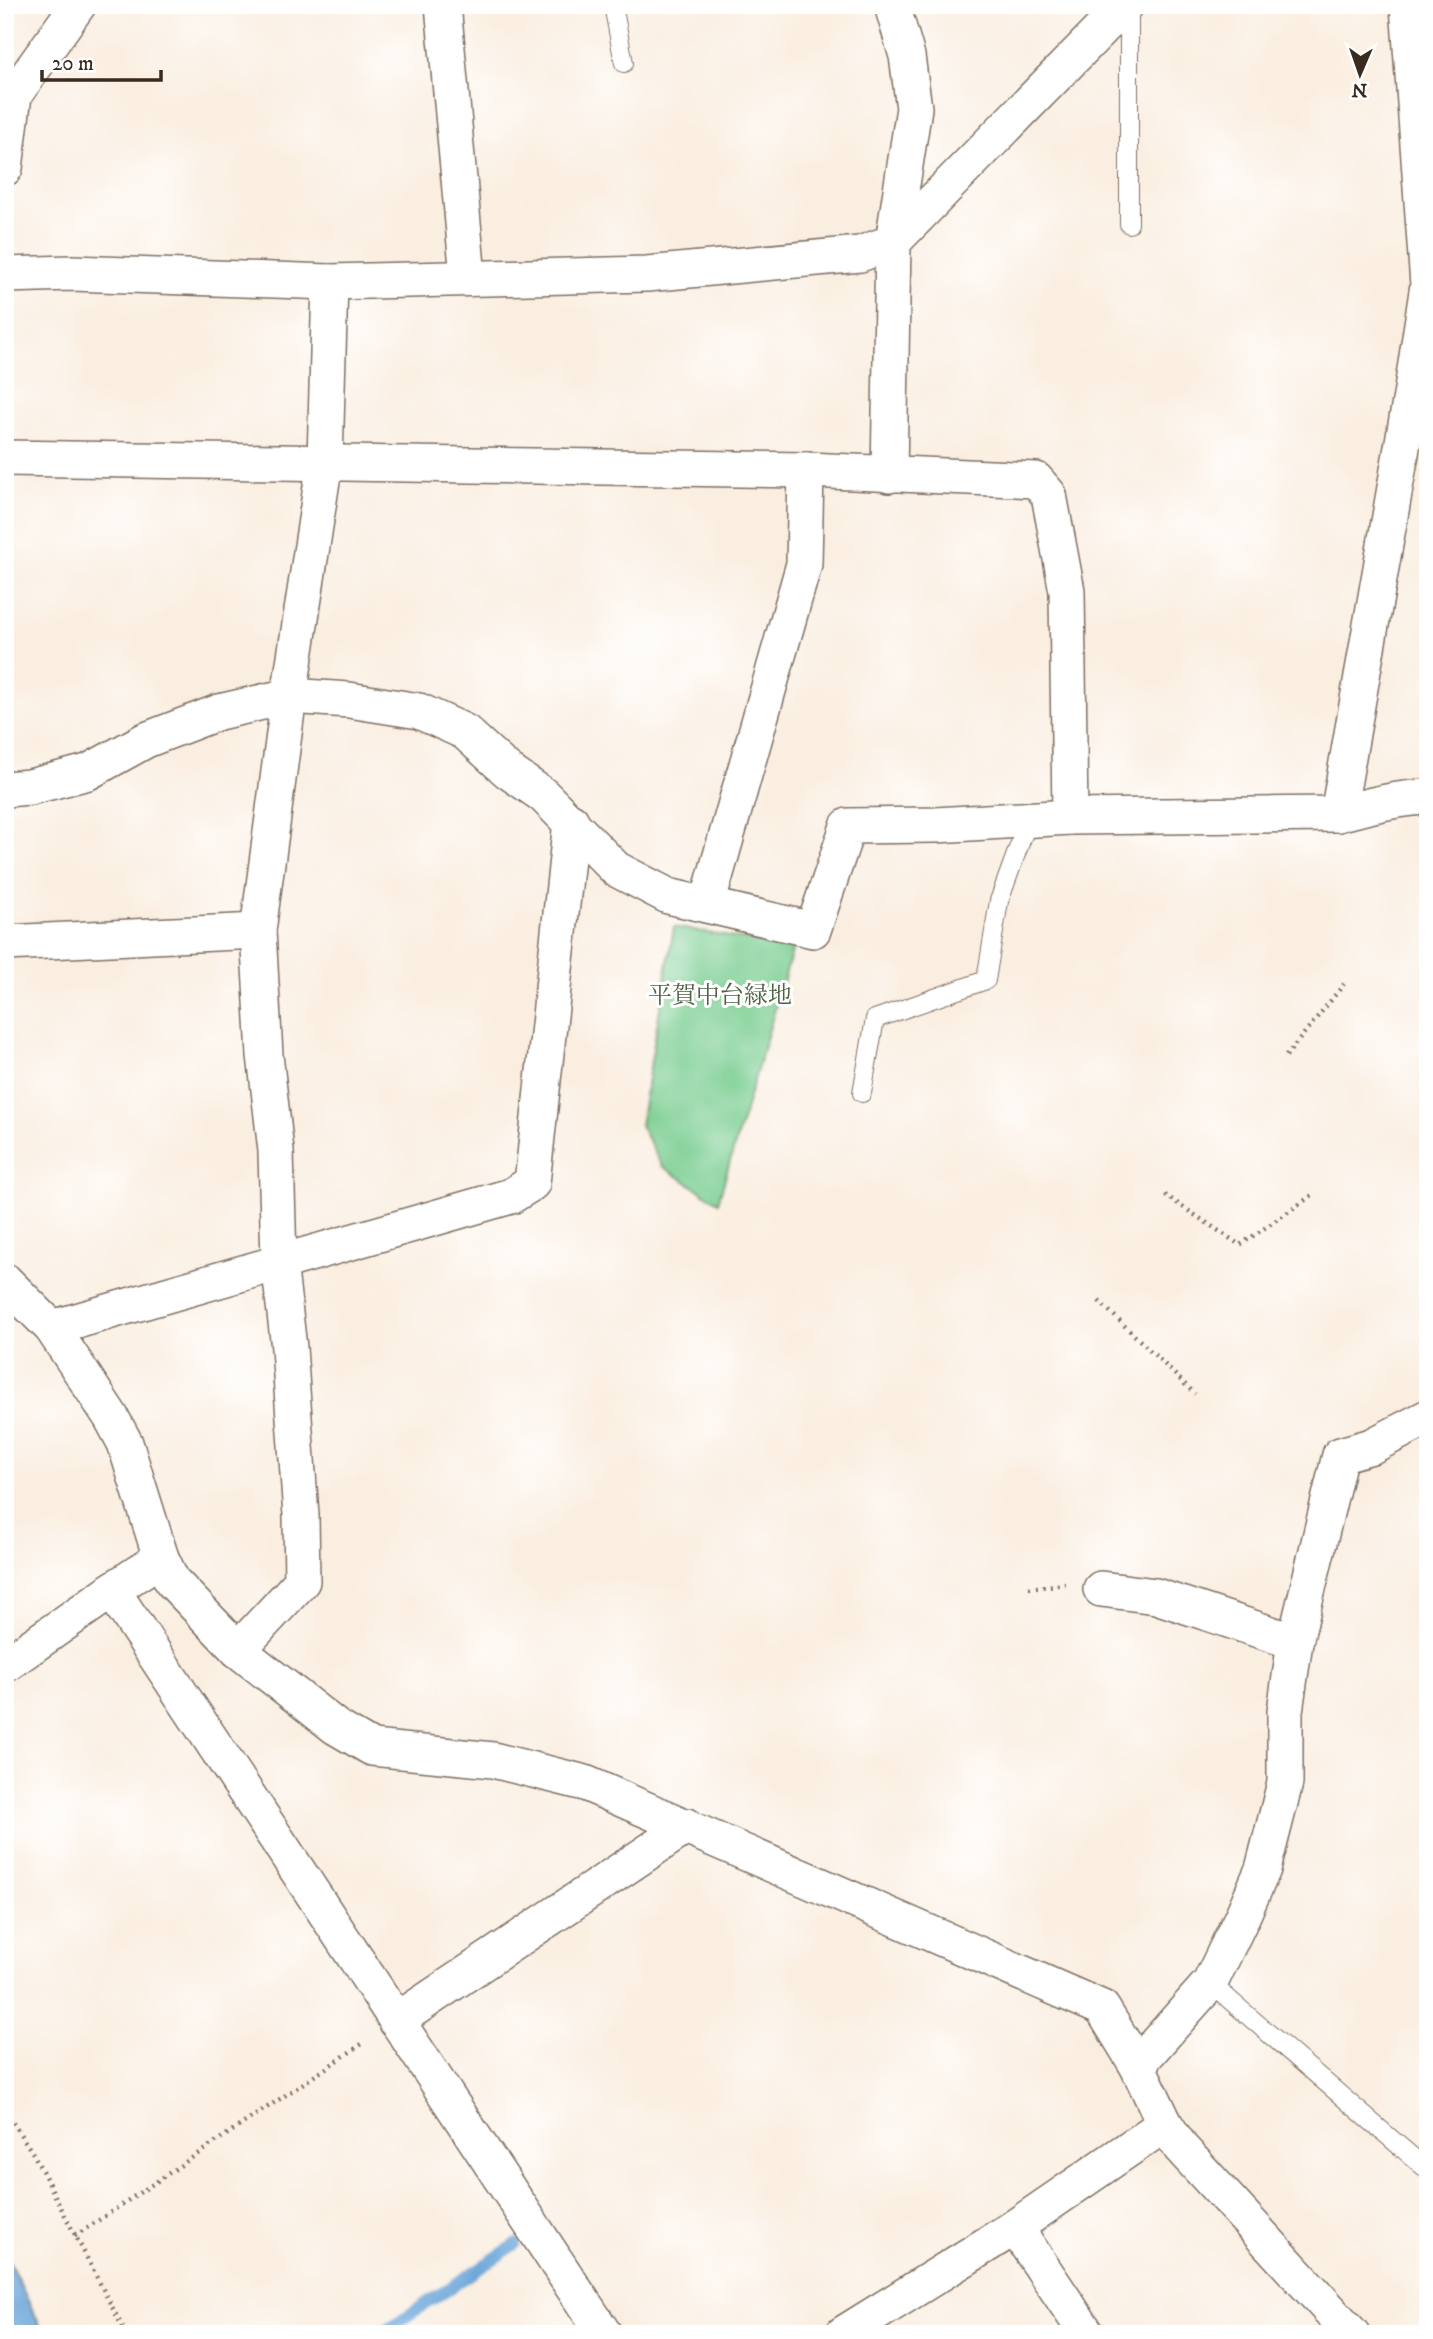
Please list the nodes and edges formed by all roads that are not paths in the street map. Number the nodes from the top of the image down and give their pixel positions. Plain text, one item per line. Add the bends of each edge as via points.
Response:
1 (78, 5) edge
2 (443, 5) edge
3 (613, 5) edge
4 (892, 5) edge
5 (1127, 5) edge
6 (1408, 5) edge
7 (624, 63) dead end
8 (9, 93) edge
9 (5, 168) edge
10 (1425, 201) edge
11 (1129, 224) dead end
12 (893, 242) junction
13 (5, 275) edge
14 (468, 277) junction
15 (330, 282) junction
16 (1419, 397) edge
17 (5, 458) edge
18 (325, 461) junction
19 (806, 470) junction
20 (889, 475) junction
21 (289, 696) junction
22 (5, 789) edge
23 (1428, 797) edge
24 (1338, 814) junction
25 (1070, 817) junction
26 (570, 821) junction
27 (1028, 821) junction
28 (707, 905) junction
29 (258, 931) junction
30 (5, 943) edge
31 (862, 1093) dead end
32 (279, 1262) junction
33 (5, 1281) edge
34 (52, 1328) junction
35 (1428, 1417) edge
36 (161, 1558) junction
37 (1101, 1589) dead end
38 (112, 1590) junction
39 (1295, 1642) junction
40 (238, 1650) junction
41 (5, 1665) edge
42 (687, 1826) junction
43 (1210, 1983) junction
44 (396, 2021) junction
45 (1137, 2065) junction
46 (1165, 2124) junction
47 (1428, 2165) edge
48 (1015, 2227) junction
49 (861, 2329) edge
50 (604, 2334) edge
51 (1087, 2334) edge
52 (1352, 2334) edge

1 - 8 street
2 - 14 street
3 - 7 lane
4 - 12 street via 907,56 914,108
5 - 11 lane
5 - 12 street
6 - 10 street
8 - 9 street
10 - 16 street via 1428,285
12 - 14 street via 860,254 648,274
12 - 20 street
13 - 15 street
14 - 15 street
15 - 18 street
16 - 24 street
17 - 18 street
18 - 19 street
18 - 21 street
19 - 20 street
19 - 28 street via 804,564
20 - 25 street via 1037,480 1049,495 1067,591
21 - 22 street via 219,712 146,740 88,772
21 - 26 street via 419,711 465,732
21 - 29 street
23 - 24 street
24 - 25 street
25 - 27 street
26 - 28 street via 617,869 668,896
26 - 32 street via 532,1182 511,1196
27 - 28 street via 848,827 813,930
27 - 31 lane via 999,901 986,980 875,1018
29 - 30 street
29 - 32 street via 276,1151
32 - 34 street
32 - 40 street via 289,1348 302,1581
33 - 34 street
34 - 36 street via 125,1443
35 - 39 street via 1372,1446 1340,1455
36 - 38 street
36 - 40 street via 172,1581
37 - 39 street via 1156,1596
38 - 41 street
38 - 44 street
39 - 43 street via 1285,1711 1285,1783 1263,1869
40 - 42 street via 336,1727 372,1748 493,1760 584,1783
42 - 44 street
42 - 45 street via 1102,2008
43 - 45 street
43 - 47 lane
44 - 50 street
45 - 46 street
46 - 48 street
46 - 52 street via 1181,2148
48 - 49 street
48 - 51 street

